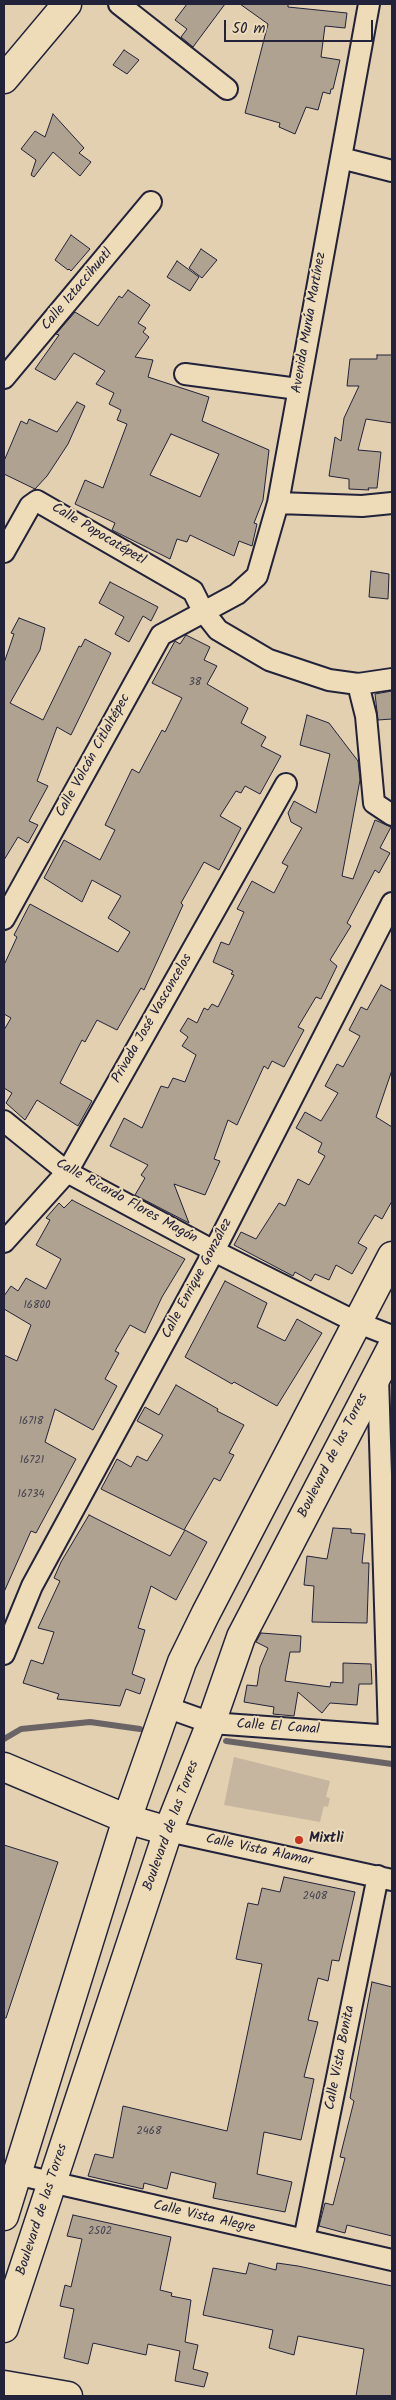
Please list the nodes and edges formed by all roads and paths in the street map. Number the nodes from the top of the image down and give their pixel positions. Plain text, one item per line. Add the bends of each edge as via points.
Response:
1 (67, 4) edge
2 (119, 4) edge
3 (369, 4) edge
4 (4, 79) edge
5 (227, 89) dead end
6 (341, 158) junction
7 (392, 170) edge
8 (151, 202) dead end
9 (184, 374) dead end
10 (4, 378) edge
11 (298, 389) junction
12 (392, 503) edge
13 (278, 504) junction
14 (4, 552) edge
15 (203, 611) junction
16 (392, 679) edge
17 (358, 684) junction
18 (286, 784) dead end
19 (392, 815) edge
20 (392, 903) edge
21 (4, 919) edge
22 (4, 1121) edge
23 (67, 1172) junction
24 (4, 1242) edge
25 (214, 1251) junction
26 (392, 1256) edge
27 (356, 1322) junction
28 (392, 1336) edge
29 (392, 1347) edge
30 (378, 1372) junction
31 (4, 1654) edge
32 (166, 1707) junction
33 (210, 1723) junction
34 (391, 1736) edge
35 (4, 1767) edge
36 (127, 1819) junction
37 (168, 1831) junction
38 (385, 1878) edge
39 (16, 2174) junction
40 (53, 2184) junction
41 (4, 2216) edge
42 (304, 2240) junction
43 (392, 2260) edge
44 (4, 2328) edge
45 (4, 2385) edge
46 (68, 2396) edge

1 - 4 street
2 - 5 street
3 - 6 street, Avenida Murúa Martínez
6 - 7 street
6 - 11 street, Avenida Murúa Martínez
8 - 10 street, Calle Iztaccihuatl
9 - 11 street
11 - 13 street, Avenida Murúa Martínez
12 - 13 street via 362,506
13 - 15 street, Avenida Murúa Martínez via 257,576 237,594
14 - 15 street, Calle Popocatépetl via 30,506 37,501 193,591
15 - 17 street via 218,630 269,660 328,680
15 - 21 street, Calle Volcán Citlaltépec via 161,635
16 - 17 street
17 - 19 street via 366,716 374,803
18 - 23 street, Privada José Vasconcelos
20 - 25 street, Calle Enrique González
22 - 23 street, Calle Ricardo Flores Magón
23 - 24 street, Privada José Vasconcelos
23 - 25 street, Calle Ricardo Flores Magón
25 - 27 street, Calle Ricardo Flores Magón
25 - 31 street, Calle Enrique González via 32,1586
26 - 27 street
27 - 28 street, Calle Ricardo Flores Magón
27 - 32 street via 206,1613 182,1662
29 - 30 street, Boulevard de las Torres
30 - 33 street, Boulevard de las Torres via 241,1637
30 - 34 street
32 - 33 street, Calle El Canal
32 - 36 street
33 - 34 street, Calle El Canal
33 - 37 street, Boulevard de las Torres
35 - 36 street
36 - 37 street, Calle Vista Alamar
36 - 39 street
37 - 38 street, Calle Vista Alamar
37 - 40 street, Boulevard de las Torres
38 - 42 street, Calle Vista Bonita
39 - 40 street, Calle Vista Alegre
39 - 41 street
40 - 42 street, Calle Vista Alegre
40 - 44 street, Boulevard de las Torres
42 - 43 street, Calle Vista Alegre
45 - 46 street

